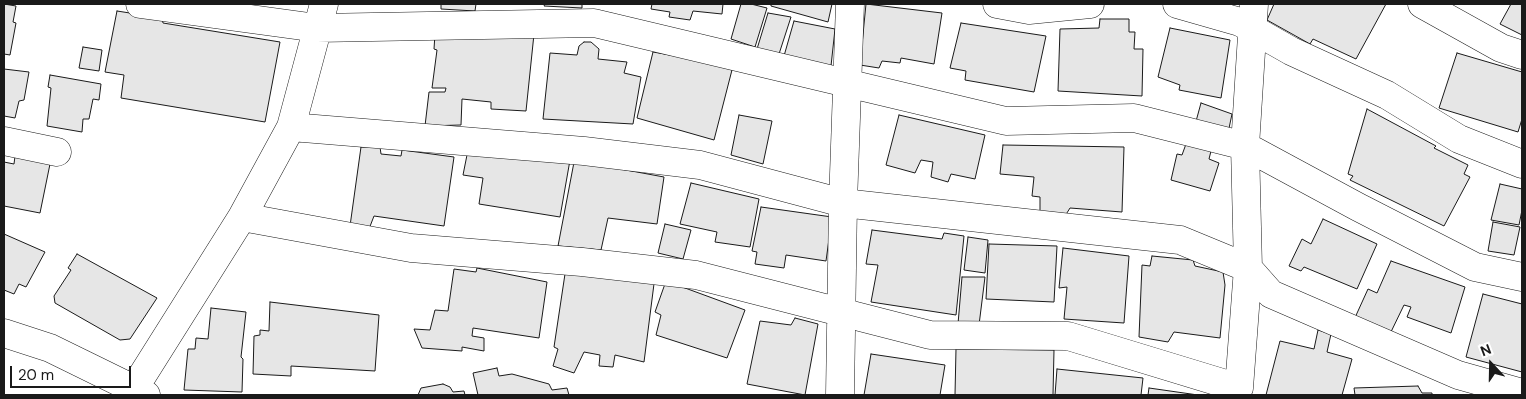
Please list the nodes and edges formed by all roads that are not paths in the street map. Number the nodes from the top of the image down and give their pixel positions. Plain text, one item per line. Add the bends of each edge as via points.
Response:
1 (140, 4) edge
2 (850, 4) edge
3 (997, 4) edge
4 (1090, 4) edge
5 (1177, 4) edge
6 (1422, 4) edge
7 (320, 16) edge
8 (1253, 16) edge
9 (1522, 54) edge
10 (847, 83) junction
11 (291, 126) junction
12 (4, 140) edge
13 (1245, 146) junction
14 (58, 152) dead end
15 (1522, 164) edge
16 (843, 203) junction
17 (242, 217) junction
18 (1248, 268) junction
19 (1522, 277) edge
20 (842, 312) junction
21 (4, 333) edge
22 (1239, 392) edge
23 (136, 393) edge
24 (1522, 393) edge
25 (840, 395) edge

1 - 7 street
2 - 10 street
3 - 4 street via 1029,10
5 - 8 street via 1240,22
6 - 9 street via 1501,48
7 - 10 street via 594,23
7 - 11 street
8 - 13 street
8 - 15 street via 1291,51 1387,95 1459,140
10 - 13 street via 1006,121 1134,118
10 - 16 street
11 - 16 street via 584,151 700,165
11 - 17 street
12 - 14 street
13 - 18 street
13 - 19 street via 1475,267
16 - 18 street via 1180,240
16 - 20 street
17 - 20 street via 411,248 582,262 696,276
17 - 23 street
18 - 22 street
18 - 24 street via 1271,294 1458,374
20 - 22 street via 930,335 1068,336
20 - 25 street
21 - 23 street via 50,348

